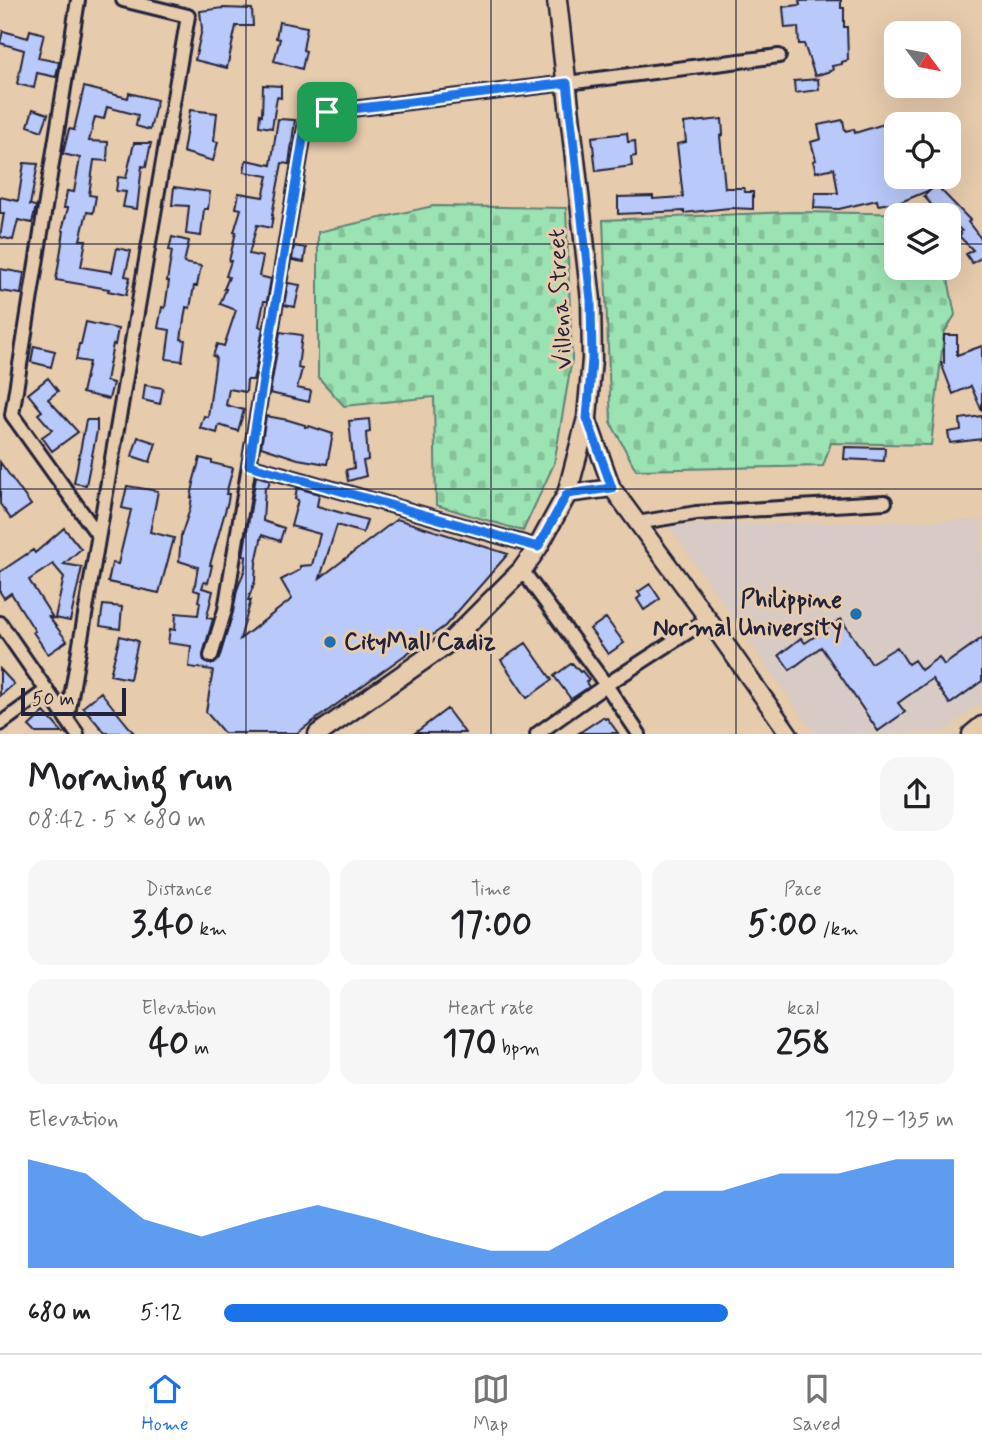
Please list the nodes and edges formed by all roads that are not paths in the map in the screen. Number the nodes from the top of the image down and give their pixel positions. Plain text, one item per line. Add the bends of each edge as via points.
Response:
1 (78, 0) edge
2 (122, 0) edge
3 (557, 0) edge
4 (779, 55) dead end
5 (567, 83) junction
6 (587, 418) junction
7 (249, 465) junction
8 (612, 488) junction
9 (567, 494) junction
10 (885, 502) dead end
11 (637, 523) junction
12 (98, 535) junction
13 (538, 547) junction
14 (522, 570) junction
15 (708, 619) junction
16 (0, 622) edge
17 (211, 656) dead end
18 (606, 685) junction
19 (47, 690) junction
20 (66, 720) junction
21 (0, 724) edge
22 (982, 726) edge
23 (77, 733) edge
24 (317, 733) edge
25 (537, 733) edge
26 (639, 733) edge
27 (789, 733) edge
28 (971, 733) edge

1 - 12 street via 12,415
2 - 12 street via 188,16
3 - 5 main road, Villena Street
4 - 5 street
5 - 6 main road, Villena Street via 591,300
5 - 7 street via 327,112 306,121
6 - 8 street
6 - 9 main road, Villena Street
7 - 13 street
7 - 17 street via 225,610
8 - 9 street
8 - 11 street
9 - 13 main road, Villena Street
10 - 11 street via 696,513
11 - 15 street
12 - 20 street
13 - 14 main road, Villena Street
14 - 18 street
14 - 24 main road, Villena Street via 452,640
15 - 18 street
15 - 27 street
16 - 19 street
18 - 25 street
18 - 26 street
19 - 20 street
19 - 21 street
20 - 23 street
22 - 28 street

